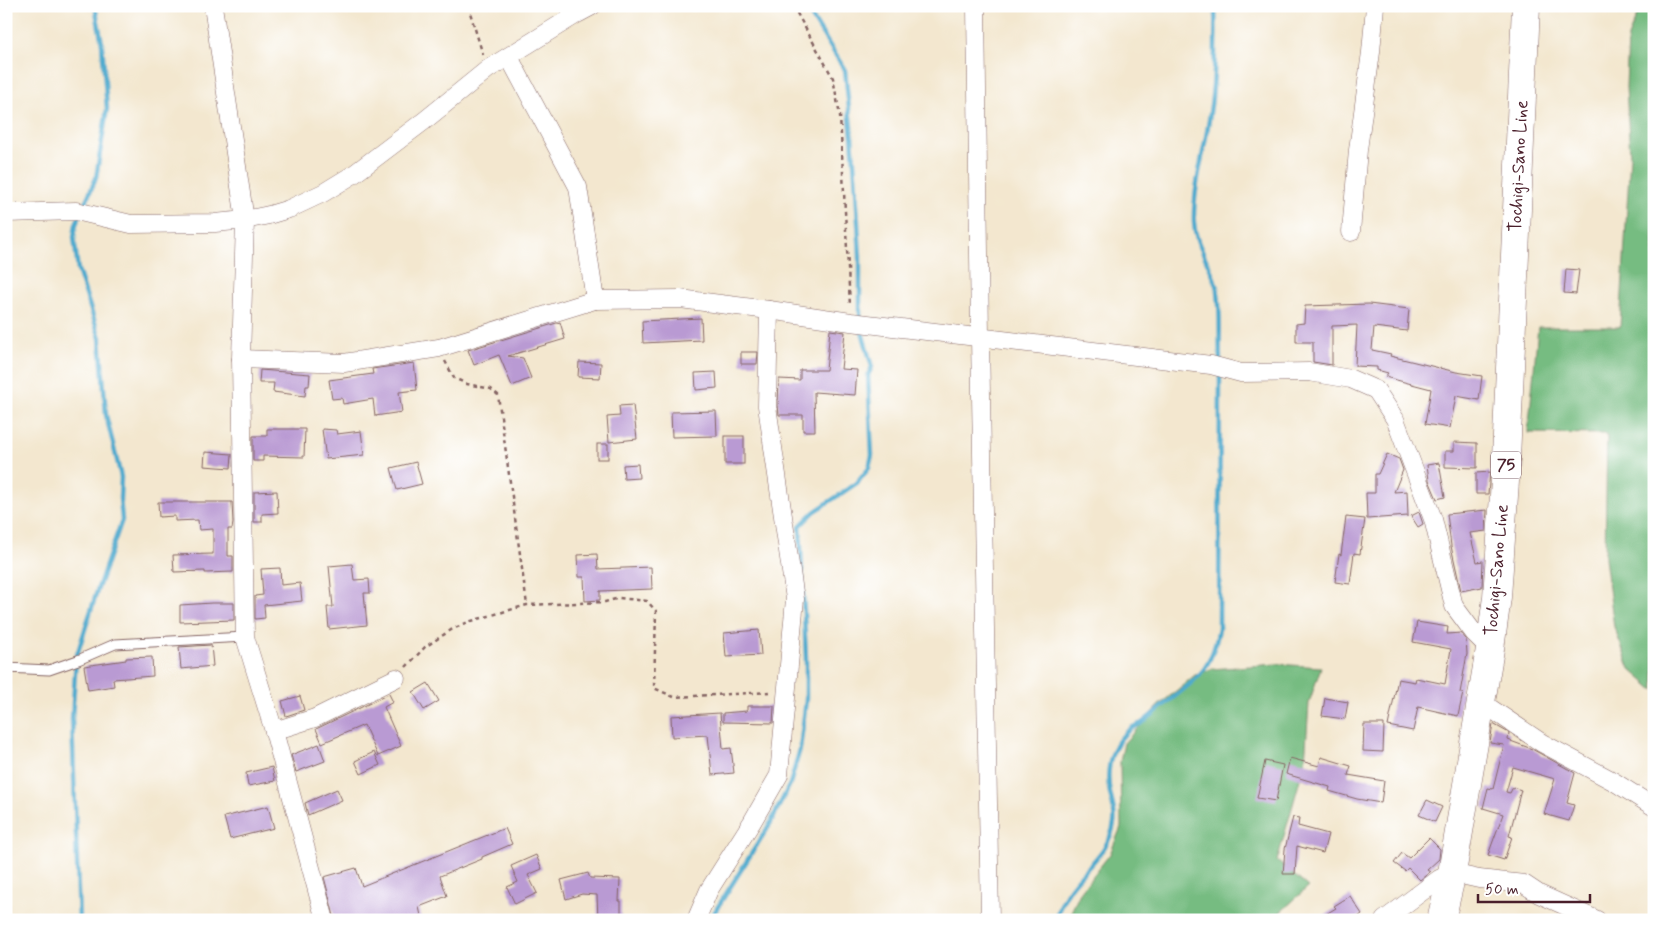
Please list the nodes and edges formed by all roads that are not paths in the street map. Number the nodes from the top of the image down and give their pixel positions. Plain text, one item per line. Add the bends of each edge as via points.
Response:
1 (213, 6) edge
2 (592, 6) edge
3 (976, 6) edge
4 (1375, 6) edge
5 (1526, 6) edge
6 (509, 56) junction
7 (6, 213) edge
8 (245, 220) junction
9 (1351, 232) dead end
10 (595, 300) junction
11 (769, 310) junction
12 (980, 337) junction
13 (241, 359) junction
14 (245, 637) junction
15 (1490, 649) junction
16 (6, 668) edge
17 (396, 678) road end
18 (1481, 702) junction
19 (274, 731) junction
20 (1654, 807) edge
21 (1452, 872) junction
22 (325, 920) edge
23 (696, 920) edge
24 (990, 920) edge
25 (1384, 920) edge
26 (1441, 920) edge
27 (1597, 920) edge

1 - 8 street
2 - 6 street
3 - 12 street
4 - 9 street
5 - 15 main road, Tochigi-Sano Line / 75 via 1505,481
6 - 8 street via 354,174 324,193 289,209
6 - 10 street via 578,187
7 - 8 street via 76,212 131,224
8 - 13 street
10 - 11 street via 680,299
10 - 13 street via 439,348 344,363
11 - 12 street
11 - 23 street via 767,406 795,599 779,774 709,890
12 - 15 street via 1211,365 1241,373 1309,372 1351,379 1376,390 1395,419 1430,510 1454,606
12 - 24 street
13 - 14 street
14 - 16 lane via 115,644 48,670
14 - 19 street
15 - 18 main road, Tochigi-Sano Line / 75
17 - 19 street via 315,718
18 - 20 street via 1542,743 1588,766
18 - 21 main road, Tochigi-Sano Line / 75
19 - 22 street
21 - 25 street
21 - 26 main road, Tochigi-Sano Line / 75
21 - 27 street via 1472,878 1524,884

